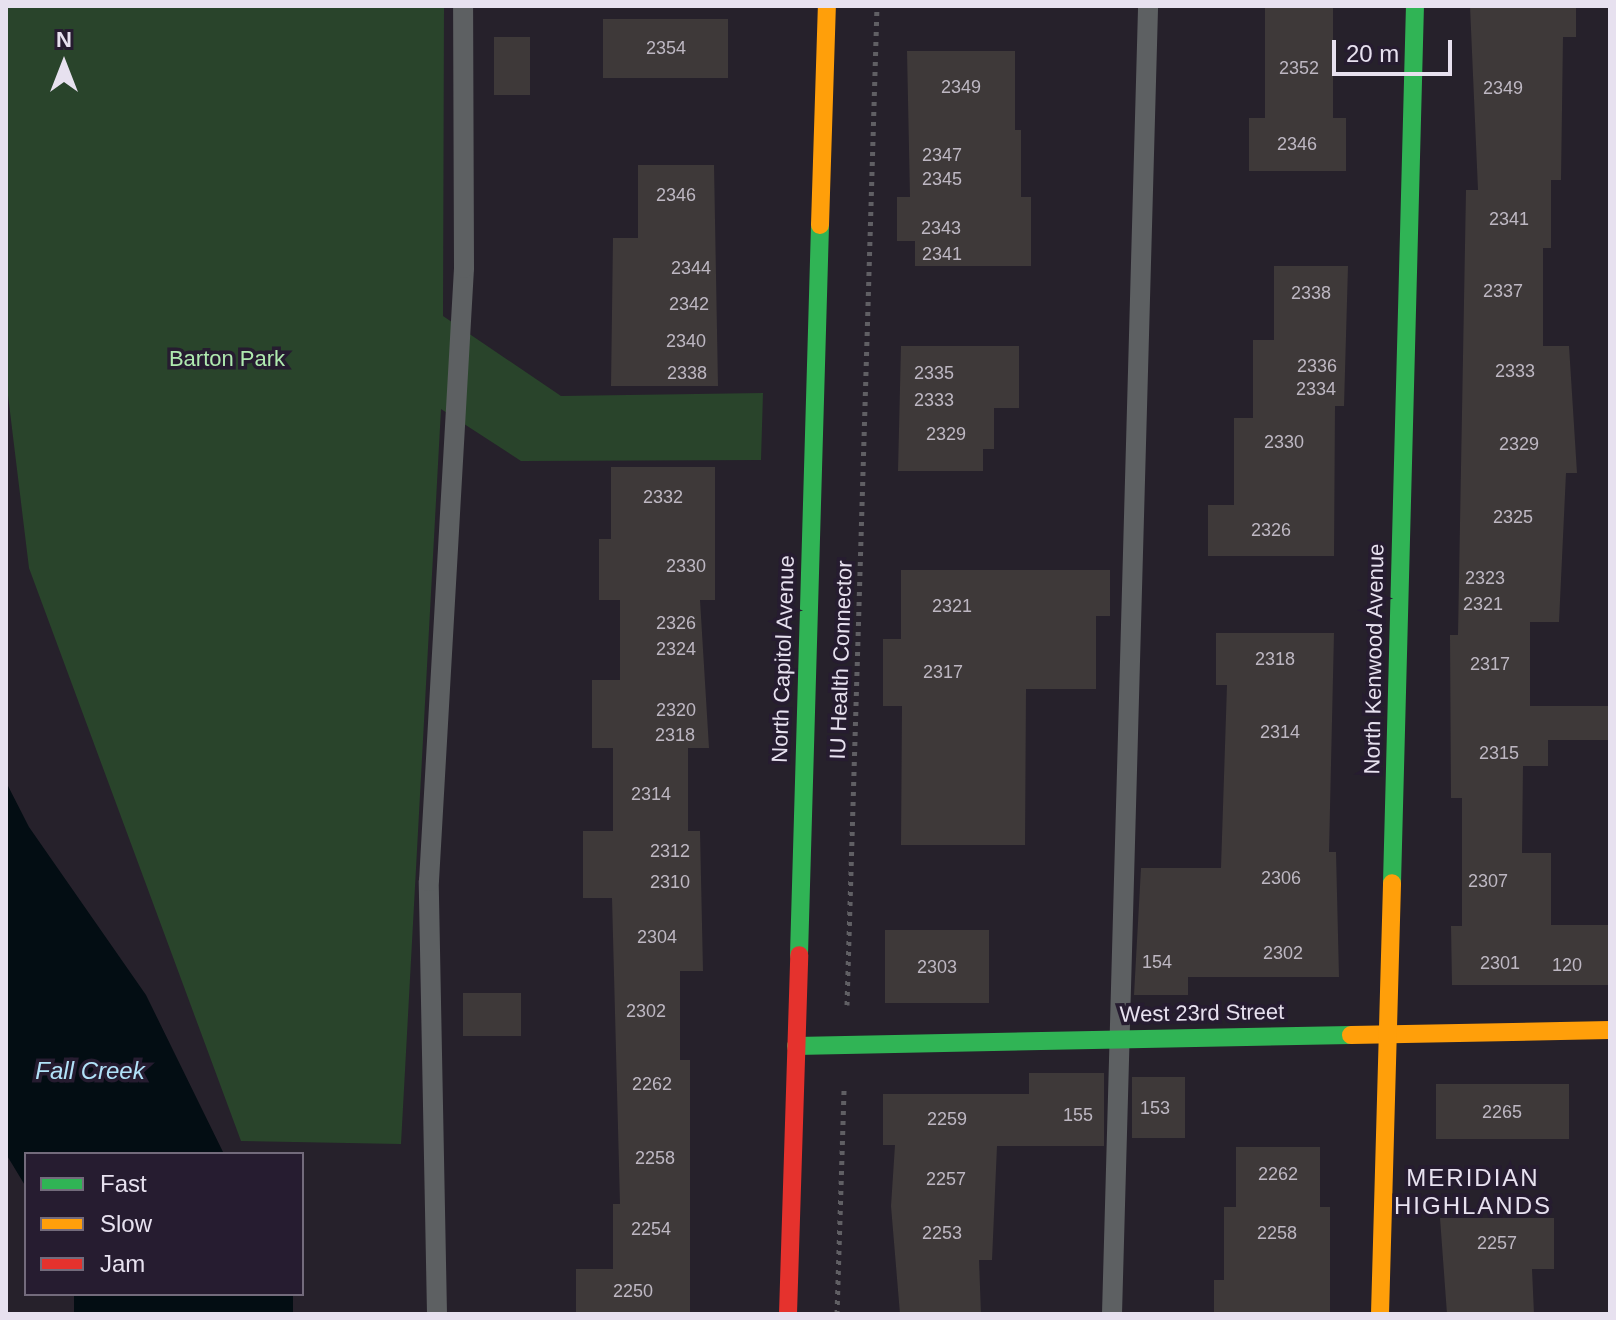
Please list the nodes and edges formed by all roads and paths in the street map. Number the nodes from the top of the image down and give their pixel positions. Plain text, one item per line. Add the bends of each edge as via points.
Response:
1 (463, 6) edge
2 (827, 6) edge
3 (877, 6) edge
4 (1148, 6) edge
5 (1415, 6) edge
6 (1610, 1030) edge
7 (1388, 1033) junction
8 (1116, 1039) junction
9 (796, 1046) junction
10 (846, 1046) junction
11 (437, 1314) edge
12 (788, 1314) edge
13 (837, 1314) edge
14 (1112, 1314) edge
15 (1380, 1314) edge

1 - 11 lane via 460,375 429,881
2 - 9 street, North Capitol Avenue
3 - 10 path, IU Health Connector
4 - 8 lane
5 - 7 street, North Kenwood Avenue
6 - 7 street, West 23rd Street
7 - 8 street, West 23rd Street
7 - 15 street, North Kenwood Avenue
8 - 10 street, West 23rd Street
8 - 14 lane
9 - 10 street, West 23rd Street
9 - 12 street, North Capitol Avenue
10 - 13 path, IU Health Connector

